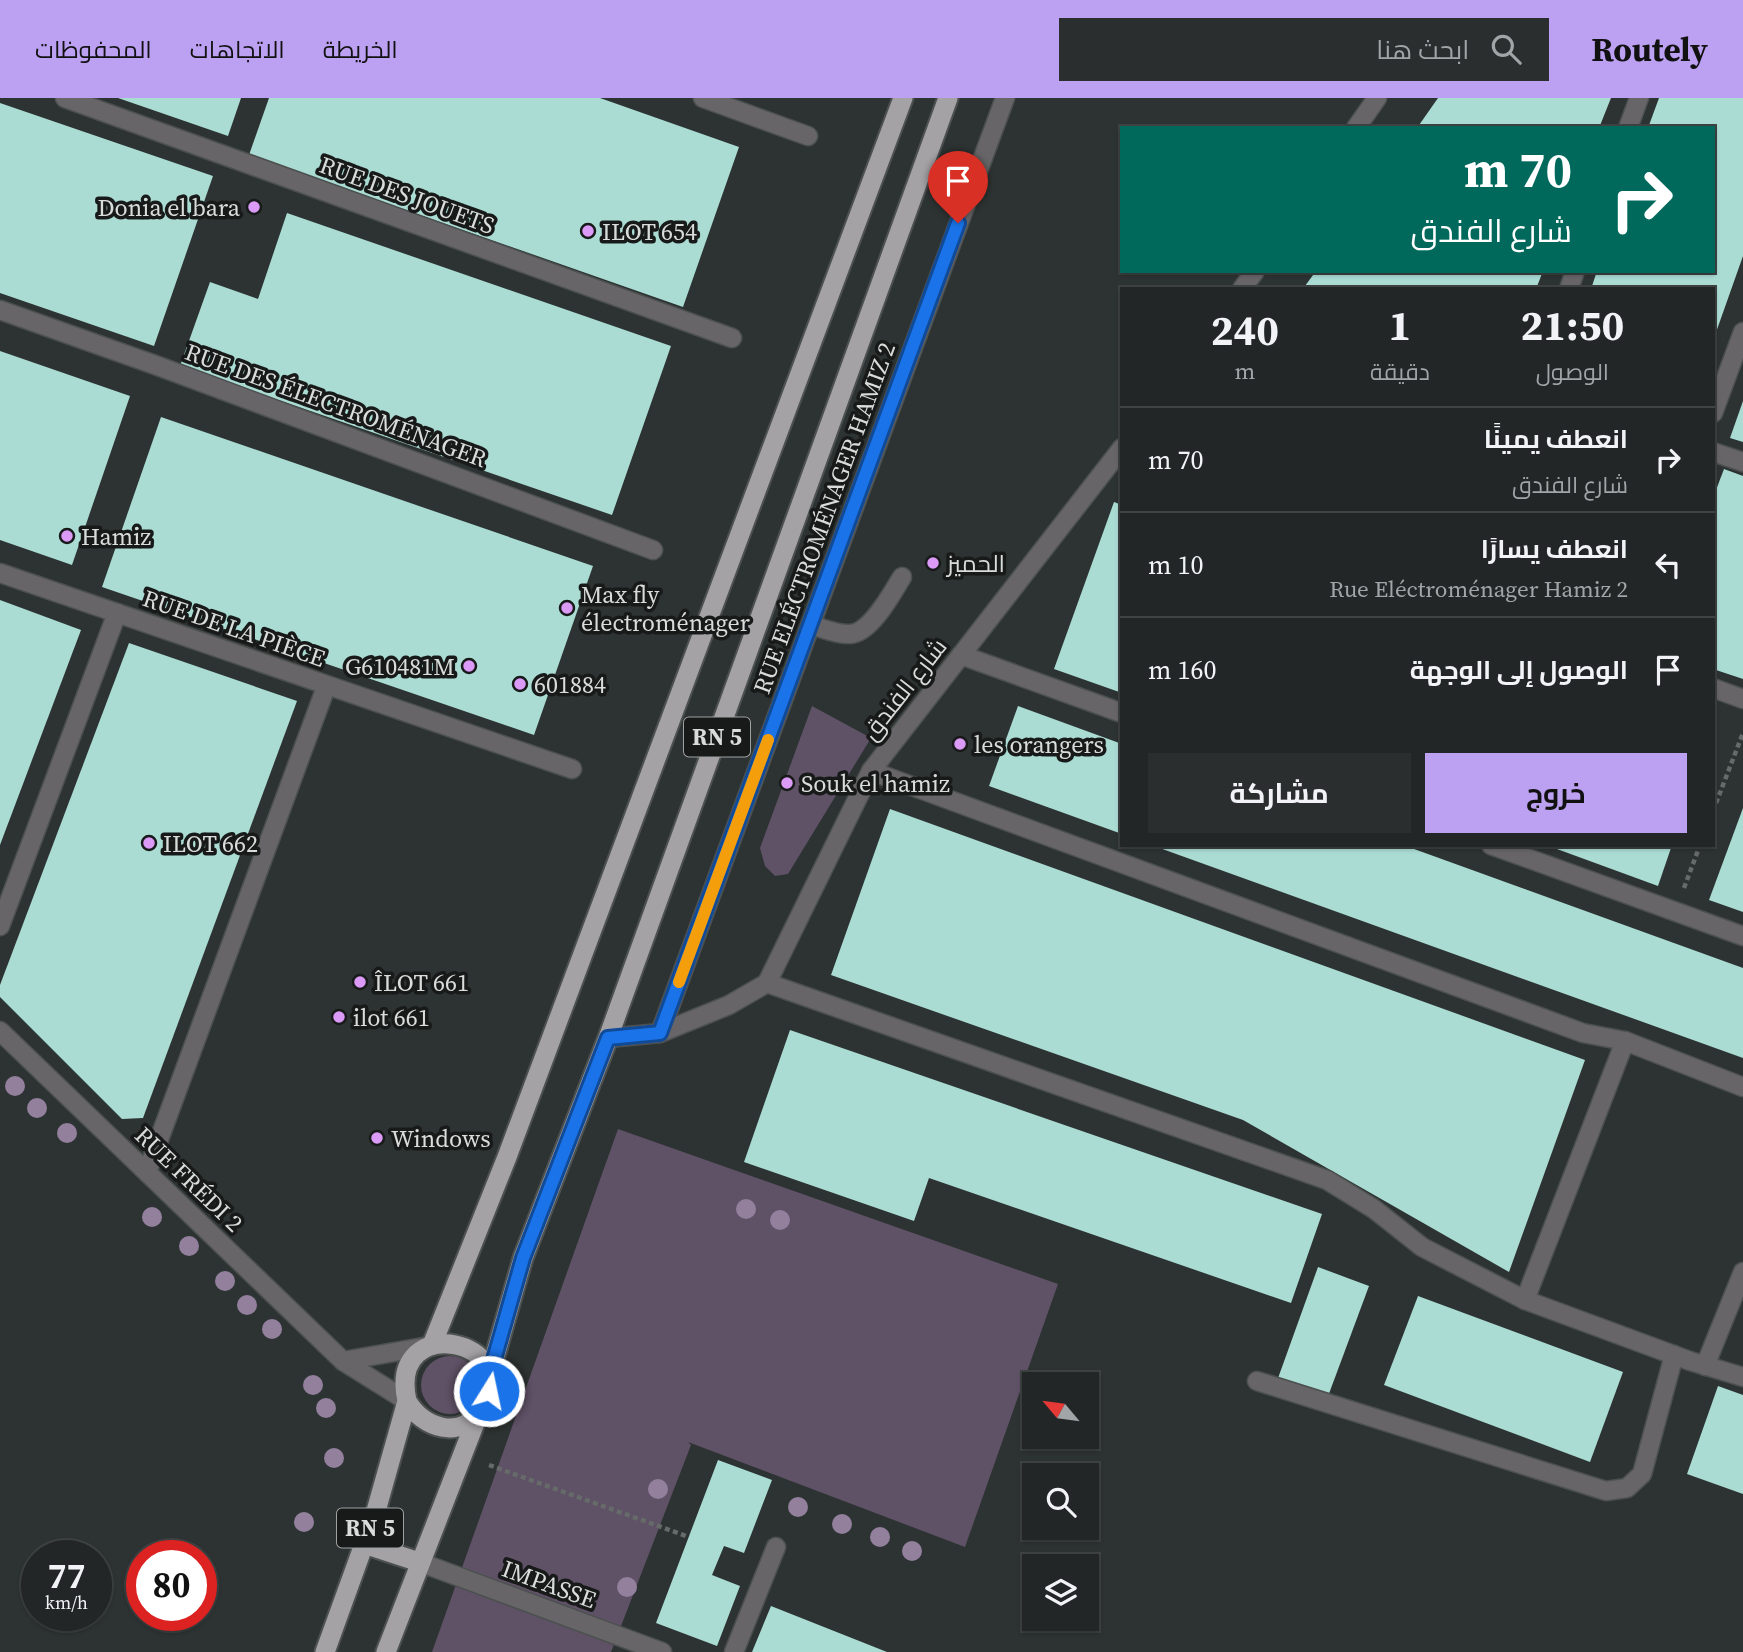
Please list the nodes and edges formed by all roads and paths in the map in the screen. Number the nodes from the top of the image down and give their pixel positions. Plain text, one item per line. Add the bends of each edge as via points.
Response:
1 (65, 98) edge
2 (703, 98) edge
3 (903, 98) edge
4 (948, 98) edge
5 (1005, 98) edge
6 (1377, 98) edge
7 (1639, 98) edge
8 (1357, 126) edge
9 (1629, 126) edge
10 (808, 136) dead end
11 (0, 310) edge
12 (1743, 331) edge
13 (732, 338) dead end
14 (1715, 408) edge
15 (1120, 451) edge
16 (1715, 453) edge
17 (1743, 462) edge
18 (1104, 471) junction
19 (1120, 476) edge
20 (653, 550) dead end
21 (0, 573) edge
22 (902, 577) dead end
23 (117, 613) junction
24 (811, 625) junction
25 (961, 655) junction
26 (326, 687) junction
27 (1715, 689) edge
28 (1743, 699) edge
29 (1120, 712) edge
30 (1743, 733) edge
31 (572, 769) dead end
32 (871, 771) junction
33 (1715, 806) edge
34 (1497, 847) edge
35 (1699, 847) edge
36 (1675, 911) junction
37 (0, 926) edge
38 (1743, 936) edge
39 (766, 983) junction
40 (0, 1031) edge
41 (660, 1033) junction
42 (608, 1038) junction
43 (1625, 1041) junction
44 (1743, 1087) edge
45 (147, 1172) junction
46 (1743, 1272) edge
47 (1525, 1300) junction
48 (432, 1345) junction
49 (1674, 1355) junction
50 (343, 1361) junction
51 (1704, 1366) junction
52 (489, 1377) junction
53 (1743, 1377) edge
54 (1257, 1381) dead end
55 (407, 1401) junction
56 (478, 1415) junction
57 (462, 1455) junction
58 (689, 1537) dead end
59 (364, 1544) junction
60 (776, 1547) dead end
61 (419, 1562) junction
62 (325, 1652) edge
63 (386, 1652) edge
64 (662, 1652) edge
65 (734, 1652) edge

1 - 13 street, RUE DES JOUETS
2 - 10 street
3 - 48 highway, RN 5
4 - 42 highway, RN 5
5 - 24 street, RUE ELÉCTROMÉNAGER HAMIZ 2
6 - 8 street
7 - 9 street
11 - 20 street, RUE DES ÉLECTROMÉNAGER
12 - 14 street
15 - 18 street, شارع الفندق
16 - 17 street
18 - 19 street
18 - 25 street, شارع الفندق
21 - 23 street, RUE DE LA PIÈCE
22 - 24 street via 863,629 850,634
23 - 26 street, RUE DE LA PIÈCE
23 - 37 street
24 - 41 street, RUE ELÉCTROMÉNAGER HAMIZ 2
25 - 29 street
25 - 32 street, شارع الفندق
26 - 31 street, RUE DE LA PIÈCE
26 - 45 street
27 - 28 street
30 - 33 path
32 - 39 street, شارع الفندق
32 - 43 street via 1583,1033
34 - 36 street
35 - 36 path
36 - 38 street
39 - 41 street via 729,1005
39 - 47 street via 1327,1180 1422,1247
40 - 45 street, RUE FRÉDI 2
41 - 42 street
42 - 52 highway, RN 5 via 523,1258
43 - 44 street
43 - 47 street
45 - 50 street, RUE FRÉDI 2
46 - 51 street
47 - 49 street
48 - 50 street
48 - 52 highway via 457,1343 468,1348 478,1354
48 - 55 highway via 411,1362 404,1388
49 - 51 street
49 - 54 street via 1642,1474 1627,1488 1606,1491
50 - 55 street, RUE FRÉDI 2
51 - 53 street
52 - 56 highway via 486,1404
55 - 56 highway via 413,1412 433,1426 457,1427
55 - 59 highway, RN 5
56 - 57 highway, RN 5
57 - 58 path
57 - 61 highway, RN 5
59 - 61 highway, RN 5
59 - 62 highway, RN 5
60 - 65 street
61 - 63 highway, RN 5
61 - 64 street, IMPASSE

